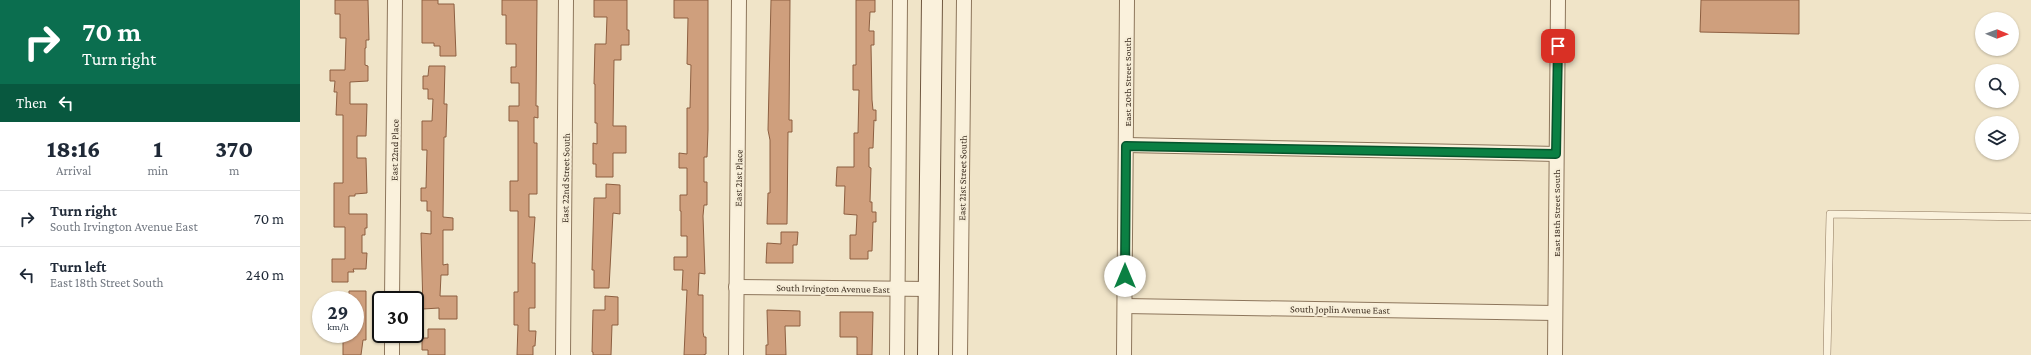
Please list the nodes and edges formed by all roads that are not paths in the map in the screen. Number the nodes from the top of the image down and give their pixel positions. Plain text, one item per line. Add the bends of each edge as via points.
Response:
1 (395, 0) edge
2 (566, 0) edge
3 (739, 0) edge
4 (900, 0) edge
5 (932, 0) edge
6 (964, 0) edge
7 (1127, 0) edge
8 (1558, 0) edge
9 (1126, 146) junction
10 (1556, 154) junction
11 (2031, 217) edge
12 (736, 287) junction
13 (897, 289) junction
14 (929, 289) junction
15 (392, 291) edge
16 (1125, 306) junction
17 (1555, 313) junction
18 (392, 343) edge
19 (392, 355) edge
20 (563, 355) edge
21 (736, 355) edge
22 (897, 355) edge
23 (928, 355) edge
24 (960, 355) edge
25 (1124, 355) edge
26 (1555, 355) edge
27 (1826, 355) edge

1 - 15 street, East 22nd Place
2 - 20 street, East 22nd Street South
3 - 12 street, East 21st Place
4 - 13 street
5 - 14 main road
6 - 24 street, East 21st Street South
7 - 9 street, East 20th Street South
8 - 10 street, East 18th Street South
9 - 10 street
9 - 16 street, East 20th Street South
10 - 17 street, East 18th Street South
11 - 27 lane via 1830,214
12 - 13 street, South Irvington Avenue East
12 - 21 street, East 21st Place
13 - 14 street, South Irvington Avenue East
13 - 22 street
14 - 23 main road
16 - 17 street, South Joplin Avenue East
16 - 25 street, East 20th Street South
17 - 26 street, East 18th Street South
18 - 19 street

